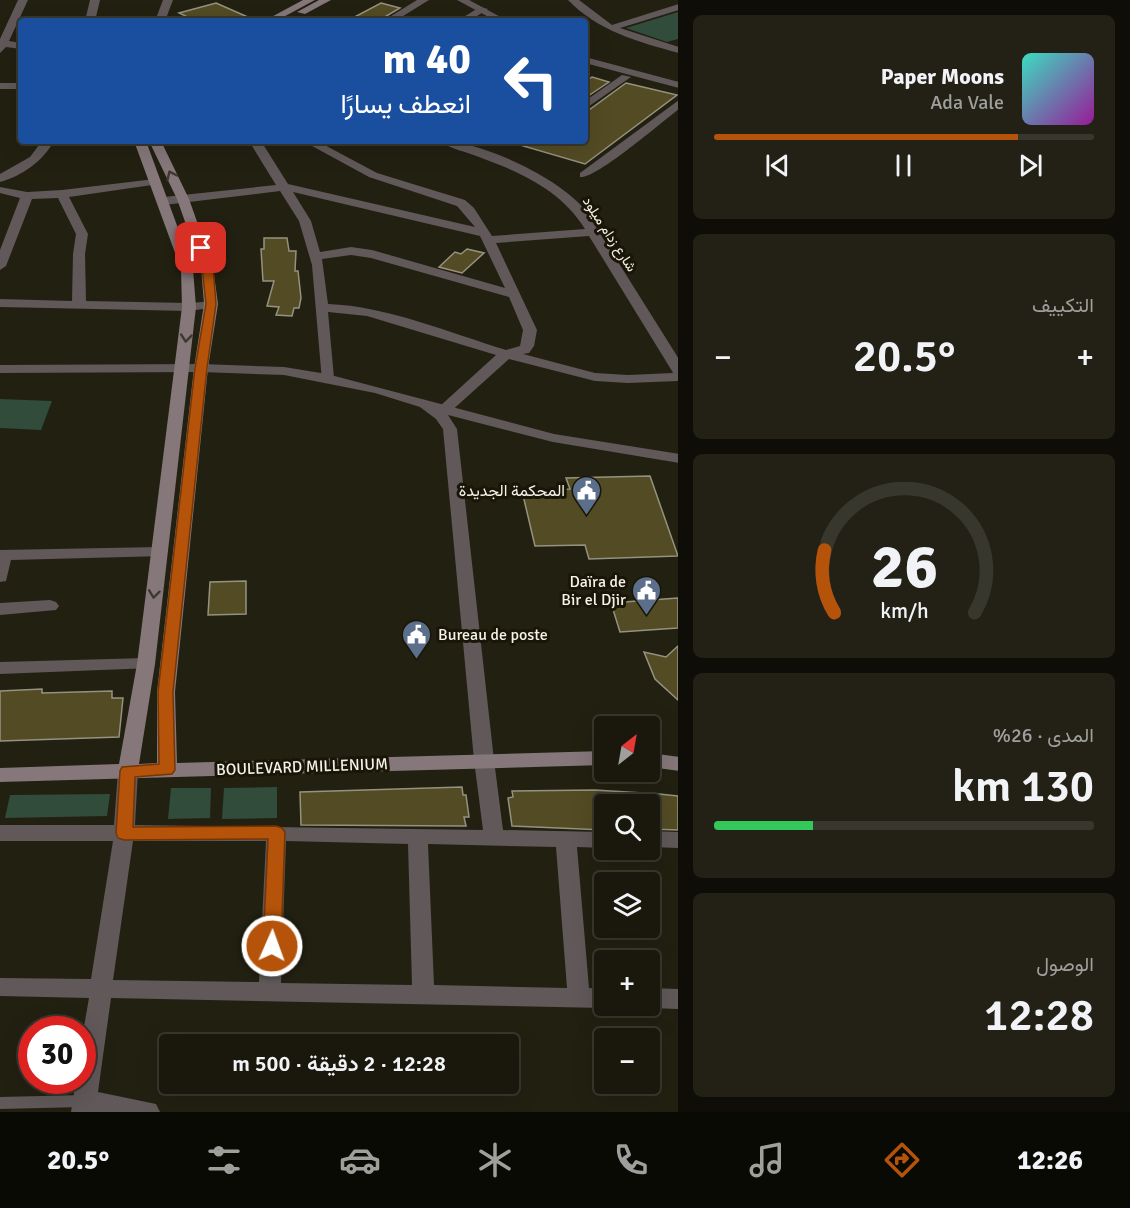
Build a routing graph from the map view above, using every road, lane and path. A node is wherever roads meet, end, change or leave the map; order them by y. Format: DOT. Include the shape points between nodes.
graph roads {
  1 [pos="23,0"];
  2 [pos="95,0"];
  3 [pos="168,0"];
  4 [pos="310,0"];
  5 [pos="326,0"];
  6 [pos="424,0"];
  7 [pos="462,0"];
  8 [pos="477,0"];
  9 [pos="573,0"];
  10 [pos="654,0"];
  11 [pos="483,9"];
  12 [pos="677,9"];
  13 [pos="91,18"];
  14 [pos="161,18"];
  15 [pos="275,18"];
  16 [pos="291,18"];
  17 [pos="393,18"];
  18 [pos="467,18"];
  19 [pos="498,18"];
  20 [pos="508,18"];
  21 [pos="608,25"];
  22 [pos="588,26"];
  23 [pos="1,45"];
  24 [pos="18,46"];
  25 [pos="677,49"];
  26 [pos="588,61"];
  27 [pos="588,66"];
  28 [pos="626,77"];
  29 [pos="678,85"];
  30 [pos="0,86"];
  31 [pos="18,86"];
  32 [pos="678,90"];
  33 [pos="590,98"];
  34 [pos="678,103"];
  35 [pos="47,144"];
  36 [pos="141,144"];
  37 [pos="156,144"];
  38 [pos="257,144"];
  39 [pos="315,144"];
  40 [pos="454,144"];
  41 [pos="584,175"];
  42 [pos="0,179"];
  43 [pos="155,182"];
  44 [pos="285,187"];
  45 [pos="0,190"];
  46 [pos="62,194"];
  47 [pos="27,196"];
  48 [pos="183,199"];
  49 [pos="164,201"];
  50 [pos="592,232"];
  51 [pos="486,237"];
  52 [pos="315,256"];
  53 [pos="0,266"];
  54 [pos="512,294"];
  55 [pos="0,303"];
  56 [pos="79,303"];
  57 [pos="211,304"];
  58 [pos="189,307"];
  59 [pos="321,308"];
  60 [pos="506,354"];
  61 [pos="201,368"];
  62 [pos="0,369"];
  63 [pos="182,369"];
  64 [pos="678,371"];
  65 [pos="678,377"];
  66 [pos="327,378"];
  67 [pos="425,404"];
  68 [pos="444,410"];
  69 [pos="678,459"];
  70 [pos="159,552"];
  71 [pos="2,555"];
  72 [pos="0,577"];
  73 [pos="50,606"];
  74 [pos="0,609"];
  75 [pos="146,664"];
  76 [pos="0,668"];
  77 [pos="594,758"];
  78 [pos="484,760"];
  79 [pos="660,761"];
  80 [pos="678,764"];
  81 [pos="167,770"];
  82 [pos="128,771"];
  83 [pos="0,775"];
  84 [pos="276,832"];
  85 [pos="0,833"];
  86 [pos="124,833"];
  87 [pos="418,836"];
  88 [pos="494,838"];
  89 [pos="660,839"];
  90 [pos="594,840"];
  91 [pos="678,840"];
  92 [pos="566,841"];
  93 [pos="0,987"];
  94 [pos="101,987"];
  95 [pos="270,991"];
  96 [pos="423,994"];
  97 [pos="579,997"];
  98 [pos="594,998"];
  99 [pos="660,998"];
  100 [pos="678,999"];
  101 [pos="0,1102"];
  102 [pos="84,1107"];
  103 [pos="148,1112"];
  1 -- 23 [label="street"];
  2 -- 13 [label="street"];
  3 -- 14 [label="street"];
  4 -- 15 [label="main road"];
  5 -- 16 [label="main road"];
  6 -- 17 [label="street"];
  7 -- 11 [label="street"];
  8 -- 20 [label="street"];
  9 -- 21 [label="street"];
  10 -- 12 [label="street"];
  11 -- 18 [label="street"];
  11 -- 19 [label="street"];
  12 -- 21 [label="street"];
  21 -- 22 [label="street"];
  21 -- 25 [label="street" via="635,38"];
  23 -- 24 [label="street"];
  26 -- 29 [label="street"];
  27 -- 28 [label="street"];
  28 -- 32 [label="street"];
  28 -- 33 [label="street"];
  30 -- 31 [label="street"];
  34 -- 41 [label="street"];
  35 -- 42 [label="street" via="35,159"];
  36 -- 43 [label="main road"];
  48 -- 37 [label="main road, one-way"];
  38 -- 44 [label="street"];
  39 -- 51 [label="street" via="373,174 467,206"];
  40 -- 50 [label="street, شارع زدام ميلود" via="518,167 541,180 569,199"];
  43 -- 46 [label="street"];
  43 -- 49 [label="main road"];
  44 -- 48 [label="street"];
  44 -- 51 [label="street"];
  44 -- 52 [label="street" via="305,221"];
  45 -- 47 [label="street"];
  46 -- 47 [label="street"];
  46 -- 56 [label="street" via="82,234"];
  47 -- 53 [label="street"];
  48 -- 49 [label="street"];
  48 -- 57 [label="main road" via="207,267"];
  49 -- 58 [label="main road" via="187,269"];
  50 -- 51 [label="street"];
  50 -- 64 [label="street, شارع زدام ميلود"];
  51 -- 54 [label="street"];
  52 -- 54 [label="street" via="351,251 372,254"];
  52 -- 59 [label="street"];
  54 -- 60 [label="street" via="531,334 524,350"];
  55 -- 56 [label="street"];
  56 -- 58 [label="street"];
  57 -- 58 [label="street"];
  57 -- 61 [label="main road"];
  58 -- 63 [label="main road, one-way"];
  59 -- 60 [label="street" via="370,313"];
  59 -- 66 [label="street"];
  60 -- 65 [label="street" via="595,377"];
  60 -- 68 [label="street"];
  61 -- 63 [label="street"];
  61 -- 66 [label="street" via="284,371"];
  61 -- 81 [label="main road" via="166,692"];
  62 -- 63 [label="street"];
  63 -- 70 [label="main road"];
  66 -- 67 [label="street"];
  67 -- 68 [label="street"];
  67 -- 78 [label="street" via="442,416 450,429"];
  68 -- 69 [label="street" via="553,438"];
  70 -- 71 [label="street"];
  70 -- 75 [label="main road, one-way"];
  71 -- 72 [label="street"];
  73 -- 74 [label="street"];
  75 -- 76 [label="street"];
  75 -- 82 [label="main road"];
  77 -- 78 [label="main road, BOULEVARD MILLENIUM"];
  78 -- 81 [label="main road, BOULEVARD MILLENIUM"];
  78 -- 88 [label="street"];
  79 -- 80 [label="main road"];
  81 -- 82 [label="main road, BOULEVARD MILLENIUM"];
  82 -- 83 [label="main road, BOULEVARD MILLENIUM"];
  82 -- 86 [label="street"];
  84 -- 86 [label="street"];
  84 -- 87 [label="street"];
  84 -- 95 [label="street"];
  85 -- 86 [label="street"];
  86 -- 94 [label="street"];
  87 -- 88 [label="street"];
  87 -- 96 [label="street"];
  88 -- 92 [label="street"];
  89 -- 91 [label="street"];
  90 -- 92 [label="street"];
  92 -- 97 [label="street"];
  93 -- 94 [label="street"];
  94 -- 95 [label="street"];
  94 -- 102 [label="street"];
  95 -- 96 [label="street"];
  96 -- 97 [label="street"];
  97 -- 98 [label="street"];
  99 -- 100 [label="street"];
  101 -- 102 [label="lane"];
  102 -- 103 [label="street"];
}
